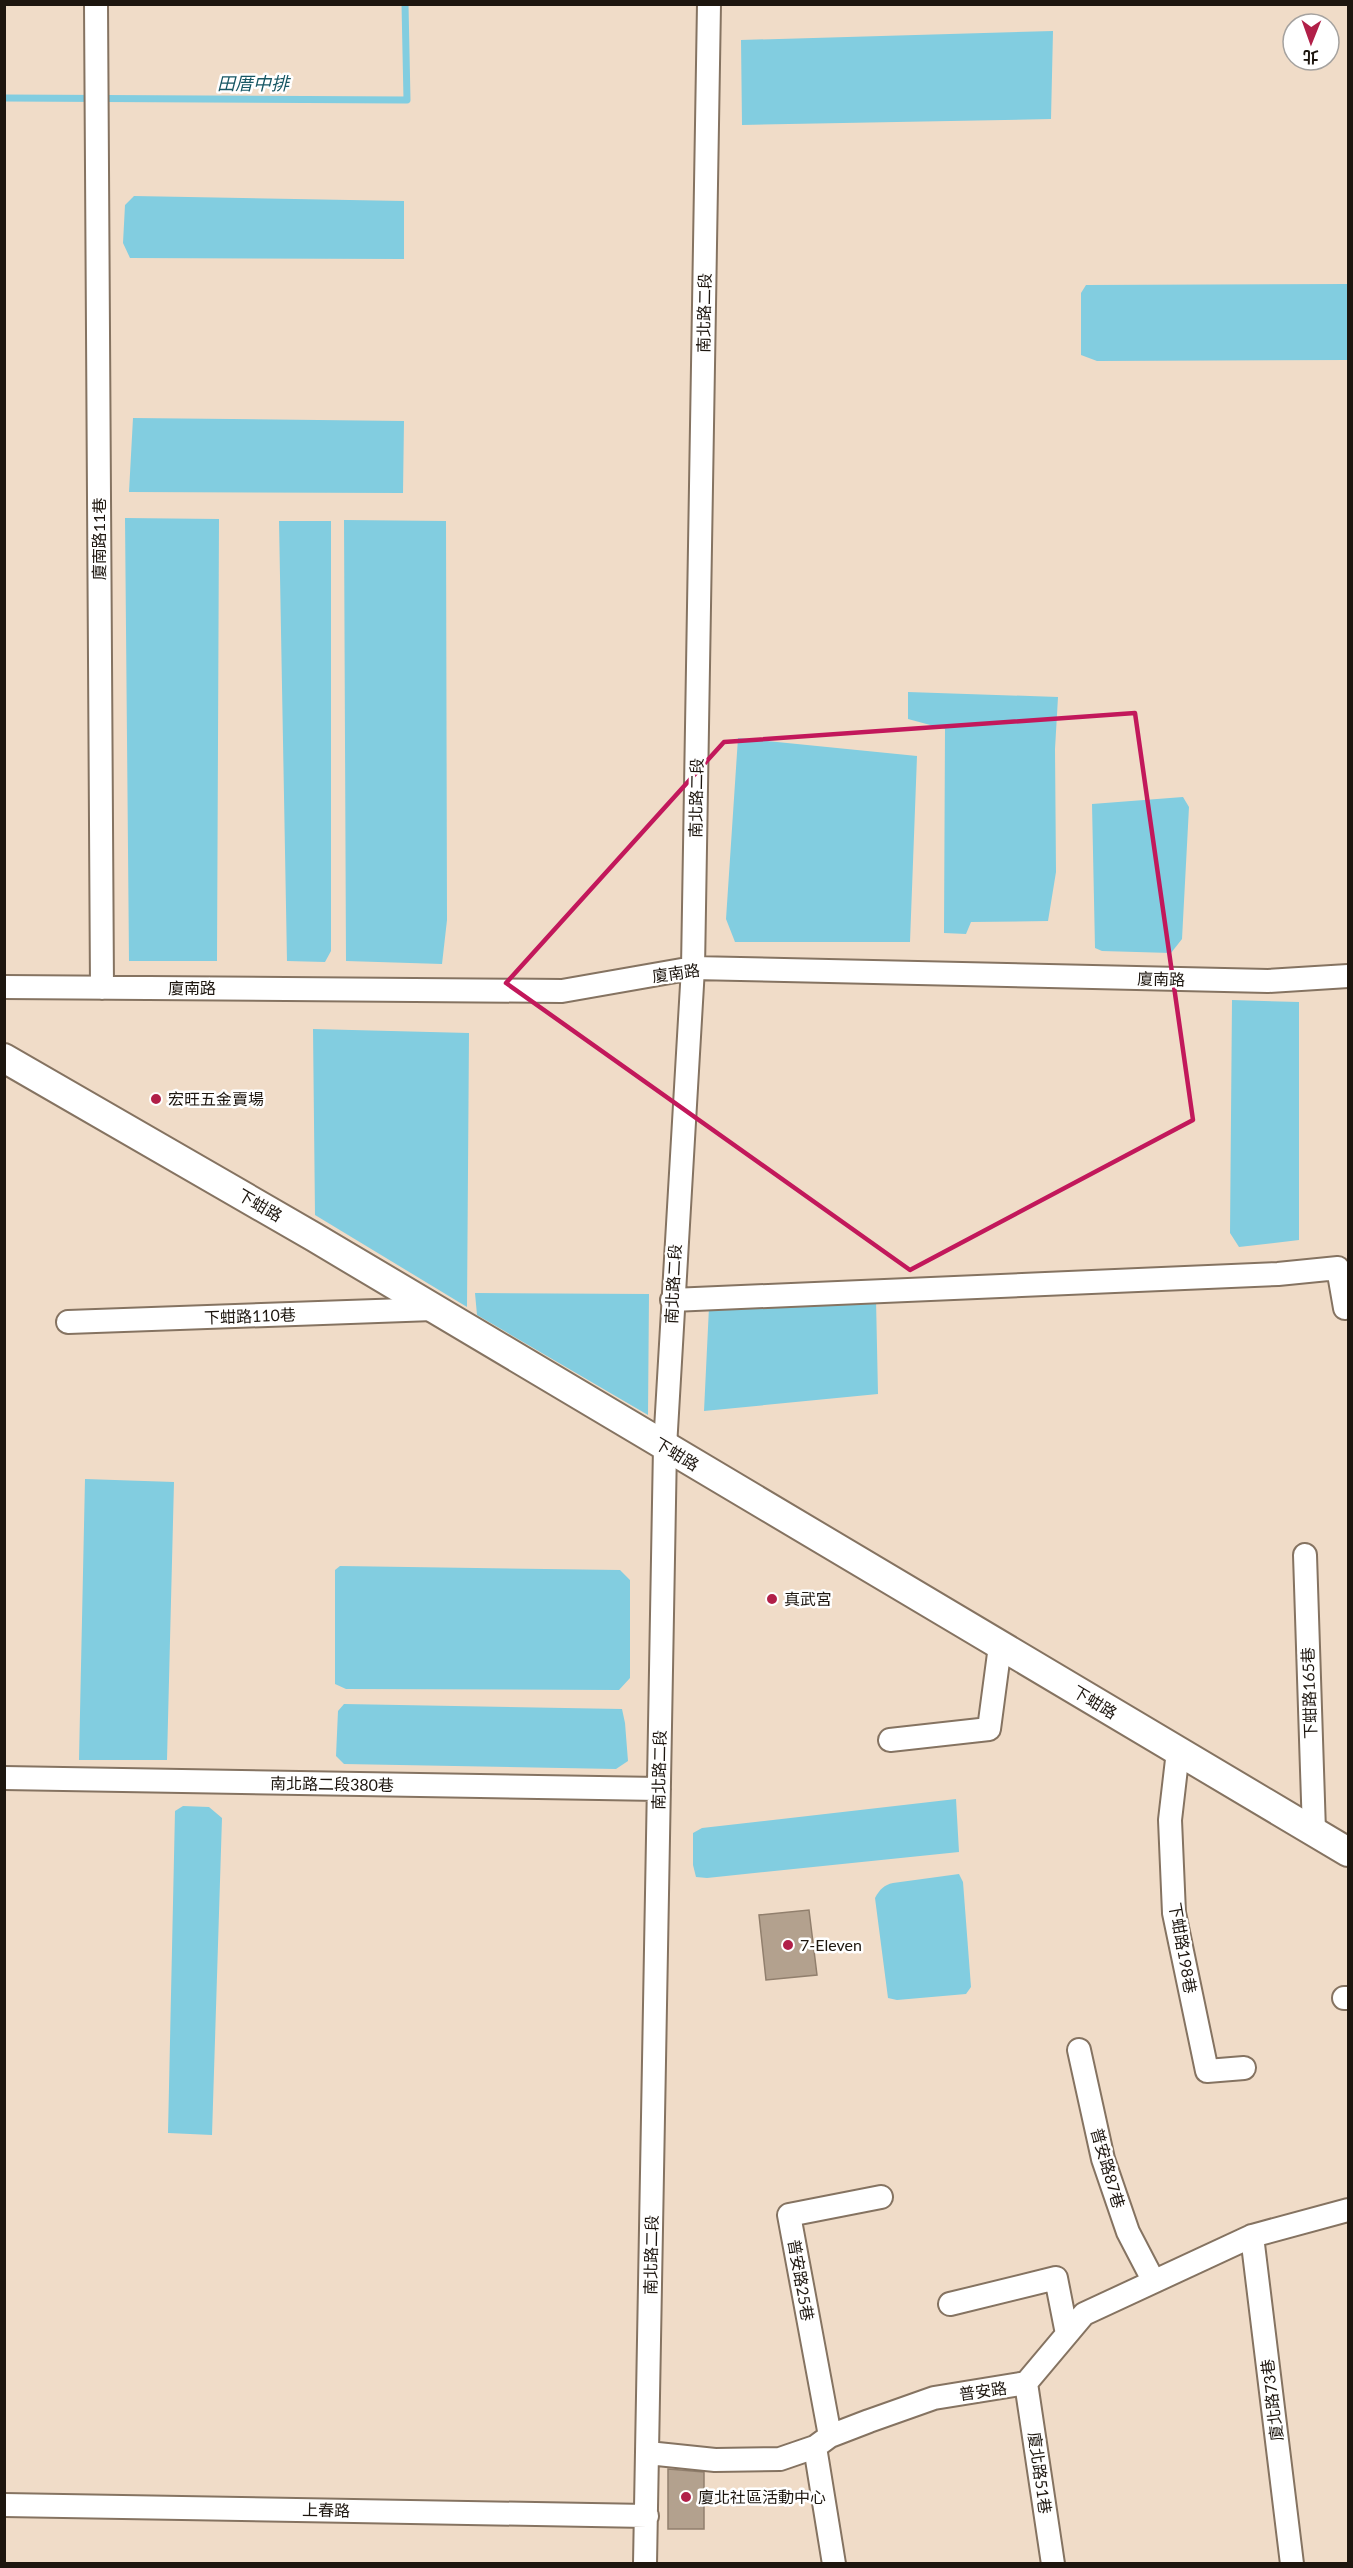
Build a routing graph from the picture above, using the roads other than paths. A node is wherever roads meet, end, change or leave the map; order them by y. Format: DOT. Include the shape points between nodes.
graph roads {
  1 [pos="96,4"];
  2 [pos="709,4"];
  3 [pos="693,968"];
  4 [pos="1348,976"];
  5 [pos="4,987"];
  6 [pos="102,988"];
  7 [pos="4,1058"];
  8 [pos="672,1300"];
  9 [pos="1345,1308"];
  10 [pos="432,1309"];
  11 [pos="68,1322"];
  12 [pos="665,1447"];
  13 [pos="1305,1555"];
  14 [pos="1000,1646"];
  15 [pos="890,1740"];
  16 [pos="1178,1750"];
  17 [pos="4,1778"];
  18 [pos="659,1789"];
  19 [pos="1314,1831"];
  20 [pos="1348,1852"];
  21 [pos="1079,2050"];
  22 [pos="1244,2068"];
  23 [pos="881,2197"];
  24 [pos="1348,2210"];
  25 [pos="1252,2236"];
  26 [pos="1153,2280"];
  27 [pos="950,2304"];
  28 [pos="1067,2334"];
  29 [pos="1026,2383"];
  30 [pos="822,2442"];
  31 [pos="648,2453"];
  32 [pos="4,2505"];
  33 [pos="647,2516"];
  34 [pos="645,2564"];
  35 [pos="834,2564"];
  36 [pos="1053,2564"];
  37 [pos="1292,2564"];
  1 -- 6 [label="street, 廈南路11巷"];
  2 -- 3 [label="street, 南北路二段"];
  3 -- 4 [label="street, 廈南路" via="1268,981"];
  3 -- 6 [label="street, 廈南路" via="562,991"];
  3 -- 8 [label="street, 南北路二段"];
  5 -- 6 [label="street, 廈南路"];
  7 -- 10 [label="main road, 下蚶路"];
  8 -- 9 [label="street" via="1278,1274 1338,1268"];
  8 -- 12 [label="street, 南北路二段"];
  10 -- 11 [label="street, 下蚶路110巷"];
  10 -- 12 [label="main road, 下蚶路"];
  12 -- 14 [label="main road, 下蚶路"];
  12 -- 18 [label="street, 南北路二段"];
  13 -- 19 [label="street, 下蚶路165巷"];
  14 -- 15 [label="street" via="989,1728"];
  14 -- 16 [label="main road, 下蚶路"];
  16 -- 19 [label="main road, 下蚶路"];
  16 -- 22 [label="street, 下蚶路198巷" via="1170,1820 1174,1913 1192,2003 1207,2071"];
  17 -- 18 [label="street, 南北路二段380巷"];
  18 -- 31 [label="street, 南北路二段"];
  19 -- 20 [label="main road, 下蚶路"];
  21 -- 26 [label="street, 普安路87巷" via="1103,2159 1128,2232"];
  23 -- 30 [label="street, 普安路25巷" via="789,2216"];
  24 -- 25 [label="street, 普安路"];
  25 -- 26 [label="street, 普安路"];
  25 -- 37 [label="street, 廈北路73巷"];
  26 -- 28 [label="street, 普安路" via="1084,2314"];
  27 -- 28 [label="street" via="1056,2278"];
  28 -- 29 [label="street, 普安路"];
  29 -- 30 [label="street, 普安路" via="934,2398"];
  29 -- 36 [label="street, 廈北路51巷"];
  30 -- 31 [label="street, 普安路" via="780,2459 715,2460"];
  30 -- 35 [label="street"];
  31 -- 33 [label="street, 南北路二段"];
  32 -- 33 [label="street, 上春路"];
  33 -- 34 [label="street, 南北路二段"];
}
